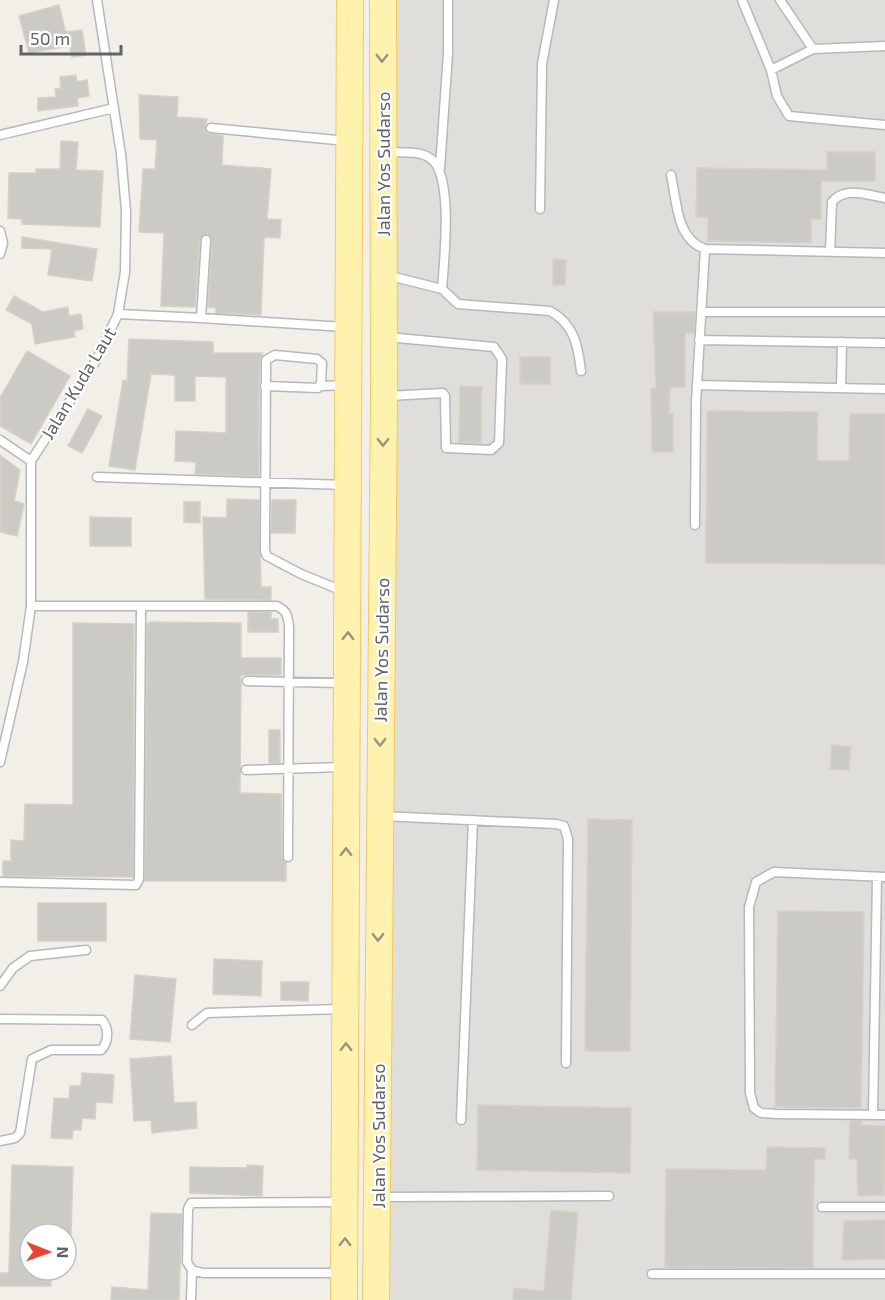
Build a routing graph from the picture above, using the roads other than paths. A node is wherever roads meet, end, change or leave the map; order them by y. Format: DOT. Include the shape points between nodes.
graph roads {
  1 [pos="97,0"];
  2 [pos="350,0"];
  3 [pos="383,0"];
  4 [pos="448,0"];
  5 [pos="554,0"];
  6 [pos="742,0"];
  7 [pos="780,0"];
  8 [pos="885,46"];
  9 [pos="813,50"];
  10 [pos="771,70"];
  11 [pos="114,108"];
  12 [pos="885,125"];
  13 [pos="211,128"];
  14 [pos="0,135"];
  15 [pos="350,142"];
  16 [pos="382,152"];
  17 [pos="440,168"];
  18 [pos="671,175"];
  19 [pos="885,198"];
  20 [pos="540,209"];
  21 [pos="0,231"];
  22 [pos="206,240"];
  23 [pos="705,249"];
  24 [pos="830,252"];
  25 [pos="885,253"];
  26 [pos="0,254"];
  27 [pos="383,274"];
  28 [pos="442,288"];
  29 [pos="701,312"];
  30 [pos="885,312"];
  31 [pos="118,314"];
  32 [pos="201,318"];
  33 [pos="349,327"];
  34 [pos="383,336"];
  35 [pos="699,340"];
  36 [pos="842,342"];
  37 [pos="885,343"];
  38 [pos="581,371"];
  39 [pos="347,385"];
  40 [pos="697,385"];
  41 [pos="320,386"];
  42 [pos="265,387"];
  43 [pos="841,388"];
  44 [pos="885,389"];
  45 [pos="384,396"];
  46 [pos="0,440"];
  47 [pos="31,461"];
  48 [pos="97,477"];
  49 [pos="267,483"];
  50 [pos="348,485"];
  51 [pos="695,525"];
  52 [pos="349,593"];
  53 [pos="31,606"];
  54 [pos="141,606"];
  55 [pos="247,681"];
  56 [pos="288,682"];
  57 [pos="347,683"];
  58 [pos="0,762"];
  59 [pos="346,767"];
  60 [pos="287,769"];
  61 [pos="246,770"];
  62 [pos="379,816"];
  63 [pos="473,820"];
  64 [pos="288,857"];
  65 [pos="881,877"];
  66 [pos="0,882"];
  67 [pos="86,950"];
  68 [pos="0,986"];
  69 [pos="346,1010"];
  70 [pos="0,1019"];
  71 [pos="192,1025"];
  72 [pos="566,1063"];
  73 [pos="873,1114"];
  74 [pos="885,1115"];
  75 [pos="461,1120"];
  76 [pos="0,1141"];
  77 [pos="609,1196"];
  78 [pos="377,1197"];
  79 [pos="345,1202"];
  80 [pos="822,1207"];
  81 [pos="885,1207"];
  82 [pos="192,1270"];
  83 [pos="344,1273"];
  84 [pos="652,1274"];
  85 [pos="885,1274"];
  86 [pos="191,1300"];
  87 [pos="344,1300"];
  88 [pos="376,1300"];
  1 -- 11 [label="lane, Jalan Kuda Laut"];
  2 -- 15 [label="main road, Jalan Yos Sudarso"];
  3 -- 16 [label="main road, Jalan Yos Sudarso, one-way"];
  4 -- 17 [label="lane"];
  5 -- 20 [label="lane" via="542,64"];
  6 -- 10 [label="lane"];
  7 -- 9 [label="lane"];
  8 -- 9 [label="lane"];
  9 -- 10 [label="lane"];
  10 -- 12 [label="lane" via="777,96 789,116"];
  11 -- 14 [label="lane"];
  11 -- 31 [label="lane, Jalan Kuda Laut" via="126,212 125,272"];
  13 -- 15 [label="lane"];
  15 -- 33 [label="main road, Jalan Yos Sudarso"];
  16 -- 17 [label="lane" via="421,154"];
  16 -- 27 [label="main road, Jalan Yos Sudarso"];
  17 -- 28 [label="lane" via="446,228"];
  18 -- 23 [label="lane" via="684,234 693,245"];
  19 -- 24 [label="lane" via="848,192 837,196 832,202"];
  21 -- 26 [label="lane"];
  22 -- 32 [label="lane"];
  23 -- 24 [label="lane"];
  23 -- 29 [label="lane"];
  24 -- 25 [label="lane"];
  27 -- 28 [label="lane"];
  27 -- 34 [label="main road, Jalan Yos Sudarso"];
  28 -- 38 [label="lane" via="458,304 550,311 562,317 573,332"];
  29 -- 30 [label="lane"];
  29 -- 35 [label="lane"];
  31 -- 32 [label="lane"];
  31 -- 47 [label="lane, Jalan Kuda Laut" via="97,359"];
  32 -- 33 [label="lane"];
  33 -- 39 [label="main road, Jalan Yos Sudarso"];
  34 -- 45 [label="main road, Jalan Yos Sudarso"];
  34 -- 45 [label="lane" via="494,347 499,351 502,359 498,446 491,450 446,448 443,393"];
  35 -- 36 [label="lane"];
  35 -- 40 [label="lane"];
  36 -- 37 [label="lane"];
  36 -- 43 [label="lane"];
  39 -- 41 [label="lane"];
  39 -- 50 [label="main road, Jalan Yos Sudarso"];
  40 -- 43 [label="lane"];
  40 -- 51 [label="lane"];
  41 -- 42 [label="lane"];
  41 -- 42 [label="lane" via="320,361 275,355 266,360"];
  42 -- 49 [label="lane"];
  43 -- 44 [label="lane"];
  45 -- 62 [label="main road, Jalan Yos Sudarso, one-way"];
  46 -- 47 [label="lane"];
  47 -- 53 [label="lane"];
  48 -- 49 [label="lane"];
  49 -- 50 [label="lane"];
  49 -- 52 [label="lane" via="267,556"];
  50 -- 52 [label="main road, Jalan Yos Sudarso"];
  57 -- 52 [label="main road, Jalan Yos Sudarso, one-way"];
  53 -- 54 [label="lane"];
  53 -- 58 [label="lane" via="23,662"];
  54 -- 56 [label="lane" via="284,609 289,627"];
  54 -- 66 [label="lane" via="136,885"];
  55 -- 56 [label="lane"];
  56 -- 57 [label="lane"];
  56 -- 60 [label="lane"];
  57 -- 59 [label="main road, Jalan Yos Sudarso"];
  59 -- 60 [label="lane"];
  69 -- 59 [label="main road, Jalan Yos Sudarso, one-way"];
  60 -- 61 [label="lane"];
  60 -- 64 [label="lane"];
  62 -- 63 [label="lane"];
  62 -- 78 [label="main road, Jalan Yos Sudarso, one-way"];
  63 -- 72 [label="lane" via="556,824 564,826 567,832"];
  63 -- 75 [label="lane"];
  65 -- 73 [label="lane"];
  65 -- 73 [label="lane" via="774,872 756,882 749,907 750,1093 754,1108 761,1113 777,1114"];
  67 -- 68 [label="lane" via="30,956 13,968"];
  69 -- 71 [label="lane" via="207,1013"];
  79 -- 69 [label="main road, Jalan Yos Sudarso, one-way"];
  70 -- 76 [label="lane" via="102,1020 107,1037 101,1050 51,1050 32,1059 20,1133"];
  73 -- 74 [label="lane"];
  77 -- 78 [label="lane"];
  78 -- 88 [label="main road, Jalan Yos Sudarso"];
  79 -- 82 [label="lane" via="191,1203 187,1262"];
  83 -- 79 [label="main road, Jalan Yos Sudarso, one-way"];
  80 -- 81 [label="lane"];
  82 -- 83 [label="lane"];
  82 -- 86 [label="lane"];
  83 -- 87 [label="main road, Jalan Yos Sudarso"];
  84 -- 85 [label="lane"];
}
